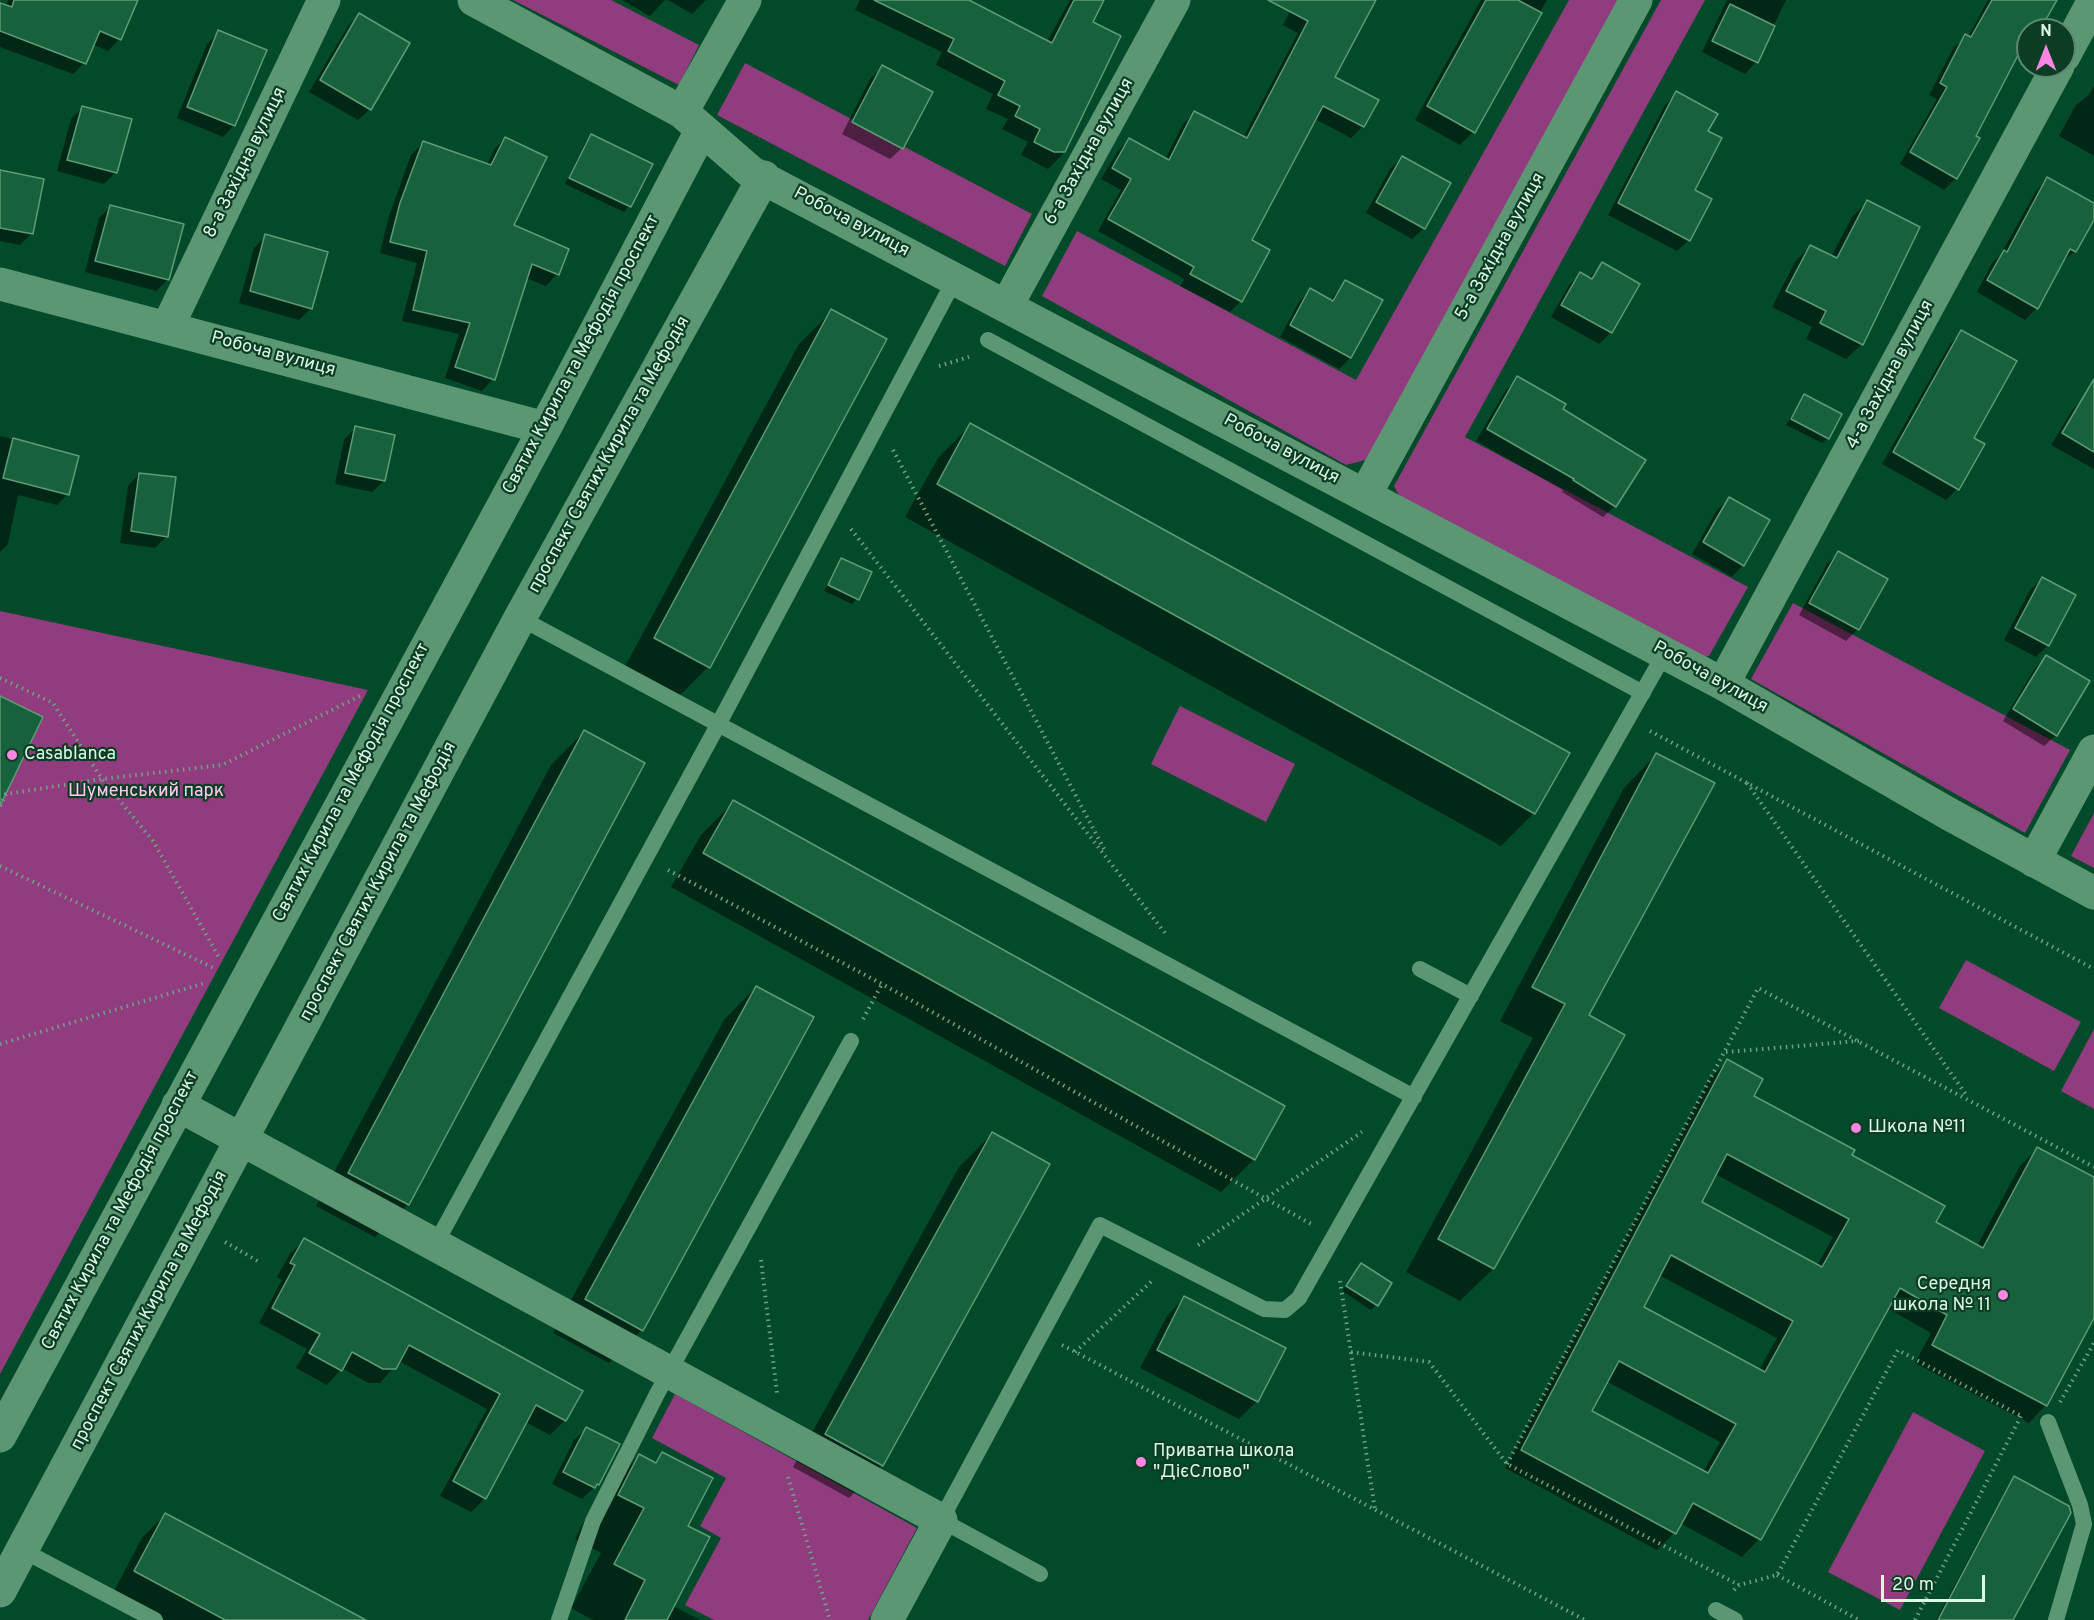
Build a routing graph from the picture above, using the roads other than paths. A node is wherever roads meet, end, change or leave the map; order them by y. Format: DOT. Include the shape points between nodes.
graph roads {
  1 [pos="324,0"];
  2 [pos="474,0"];
  3 [pos="745,0"];
  4 [pos="1174,0"];
  5 [pos="1636,0"];
  6 [pos="2094,0"];
  7 [pos="2076,34"];
  8 [pos="2051,78"];
  9 [pos="692,121"];
  10 [pos="764,177"];
  11 [pos="955,279"];
  12 [pos="0,284"];
  13 [pos="1007,305"];
  14 [pos="168,326"];
  15 [pos="995,344"];
  16 [pos="545,428"];
  17 [pos="1365,495"];
  18 [pos="520,618"];
  19 [pos="1665,653"];
  20 [pos="1723,684"];
  21 [pos="1643,693"];
  22 [pos="718,725"];
  23 [pos="2094,751"];
  24 [pos="2034,861"];
  25 [pos="2094,893"];
  26 [pos="1420,969"];
  27 [pos="1471,996"];
  28 [pos="851,1041"];
  29 [pos="1414,1097"];
  30 [pos="178,1104"];
  31 [pos="242,1138"];
  32 [pos="435,1245"];
  33 [pos="669,1371"];
  34 [pos="2048,1422"];
  35 [pos="0,1436"];
  36 [pos="941,1520"];
  37 [pos="22,1550"];
  38 [pos="1040,1574"];
  39 [pos="0,1591"];
  40 [pos="1716,1610"];
  41 [pos="155,1620"];
  42 [pos="559,1620"];
  43 [pos="887,1620"];
  44 [pos="1735,1620"];
  45 [pos="2056,1620"];
  1 -- 14 [label="street, 8-а Західна вулиця"];
  2 -- 9 [label="street, Робоча вулиця"];
  3 -- 9 [label="street, Святих Кирила та Мефодія проспект"];
  4 -- 13 [label="street, 6-а Західна вулиця"];
  5 -- 17 [label="street, 5-а Західна вулиця"];
  6 -- 7 [label="street"];
  8 -- 20 [label="street, 4-а Західна вулиця"];
  9 -- 10 [label="street, Робоча вулиця" via="735,160"];
  9 -- 16 [label="street, Святих Кирила та Мефодія проспект"];
  10 -- 11 [label="street, Робоча вулиця"];
  10 -- 18 [label="street, проспект Святих Кирила та Мефодія"];
  11 -- 13 [label="street, Робоча вулиця"];
  11 -- 22 [label="lane"];
  12 -- 14 [label="street, Робоча вулиця"];
  13 -- 17 [label="street, Робоча вулиця"];
  14 -- 16 [label="street, Робоча вулиця"];
  15 -- 21 [label="lane"];
  16 -- 30 [label="street, Святих Кирила та Мефодія проспект"];
  17 -- 19 [label="street, Робоча вулиця"];
  18 -- 22 [label="lane"];
  18 -- 31 [label="street, проспект Святих Кирила та Мефодія"];
  19 -- 20 [label="street, Робоча вулиця"];
  19 -- 21 [label="lane"];
  20 -- 24 [label="street, Робоча вулиця"];
  21 -- 27 [label="lane"];
  22 -- 29 [label="lane"];
  22 -- 32 [label="lane"];
  23 -- 24 [label="street"];
  24 -- 25 [label="street, Робоча вулиця"];
  26 -- 27 [label="lane"];
  27 -- 29 [label="lane"];
  28 -- 33 [label="lane"];
  29 -- 36 [label="lane" via="1299,1298 1285,1310 1264,1309 1100,1225"];
  30 -- 31 [label="street"];
  30 -- 35 [label="street, Святих Кирила та Мефодія проспект"];
  31 -- 32 [label="street"];
  31 -- 37 [label="street, проспект Святих Кирила та Мефодія"];
  32 -- 33 [label="street"];
  33 -- 36 [label="street"];
  33 -- 42 [label="lane" via="593,1521"];
  34 -- 45 [label="lane" via="2084,1524"];
  36 -- 38 [label="lane"];
  36 -- 43 [label="street"];
  37 -- 39 [label="street, проспект Святих Кирила та Мефодія"];
  37 -- 41 [label="lane"];
  40 -- 44 [label="lane"];
}
